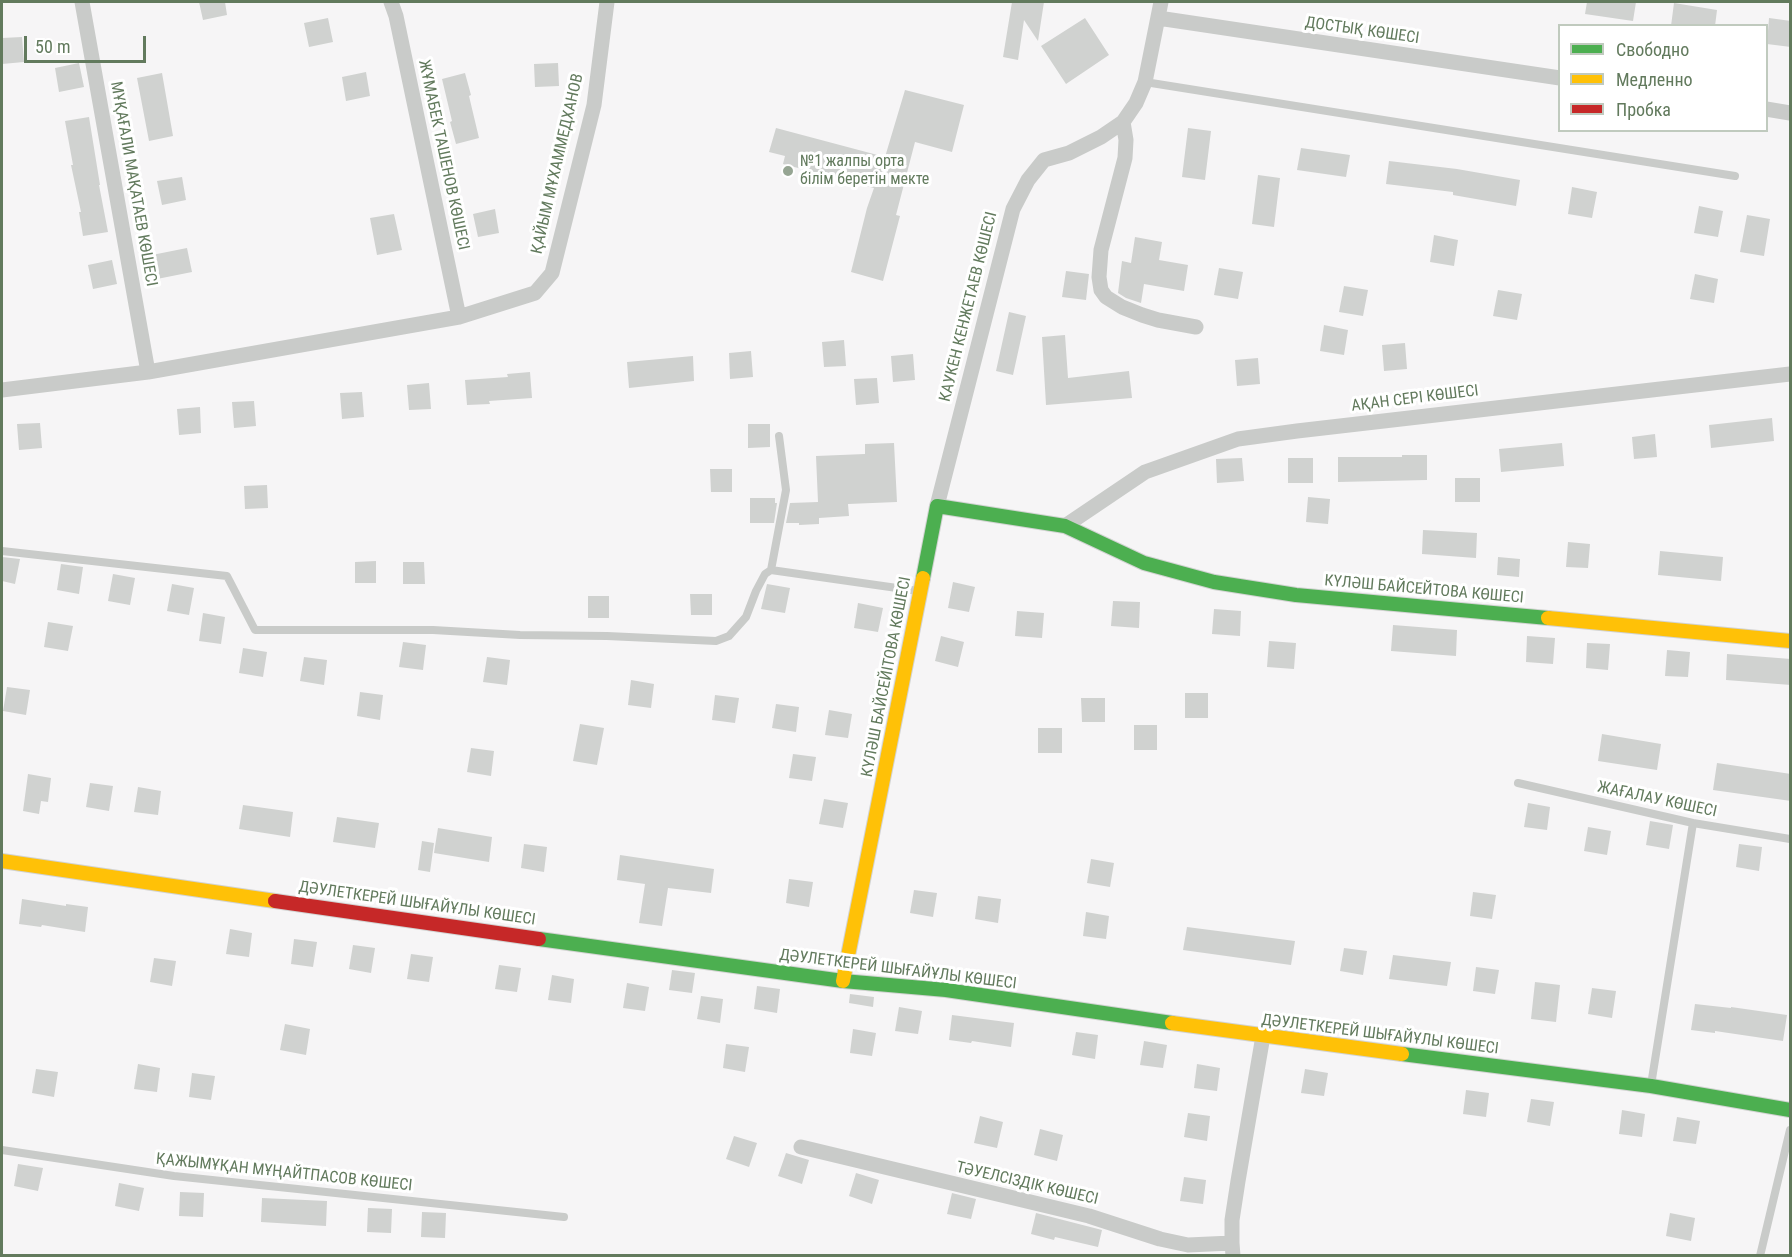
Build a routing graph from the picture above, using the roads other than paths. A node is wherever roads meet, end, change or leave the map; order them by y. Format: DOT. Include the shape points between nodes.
graph roads {
  1 [pos="82,2"];
  2 [pos="391,2"];
  3 [pos="607,2"];
  4 [pos="1161,2"];
  5 [pos="1158,18"];
  6 [pos="1558,78"];
  7 [pos="1145,82"];
  8 [pos="1768,109"];
  9 [pos="1791,113"];
  10 [pos="1123,122"];
  11 [pos="1736,176"];
  12 [pos="459,317"];
  13 [pos="1196,327"];
  14 [pos="148,372"];
  15 [pos="1791,374"];
  16 [pos="2,390"];
  17 [pos="779,436"];
  18 [pos="937,506"];
  19 [pos="1065,526"];
  20 [pos="2,551"];
  21 [pos="771,570"];
  22 [pos="921,592"];
  23 [pos="1791,641"];
  24 [pos="1518,783"];
  25 [pos="1693,823"];
  26 [pos="1791,839"];
  27 [pos="2,861"];
  28 [pos="843,981"];
  29 [pos="1263,1036"];
  30 [pos="1651,1086"];
  31 [pos="1791,1110"];
  32 [pos="1791,1130"];
  33 [pos="801,1147"];
  34 [pos="2,1150"];
  35 [pos="564,1216"];
  36 [pos="1233,1249"];
  37 [pos="1760,1256"];
  1 -- 14 [label="street, МҰҚАҒАЛИ МАҚАТАЕВ КӨШЕСІ"];
  2 -- 12 [label="street, ЖҰМАБЕК ТАШЕНОВ КӨШЕСІ"];
  3 -- 12 [label="street, ҚАЙЫМ МҰХАММЕДХАНОВ" via="591,116 552,273 535,293"];
  4 -- 5 [label="street, КАУКЕН КЕНЖЕТАЕВ КӨШЕСІ"];
  5 -- 6 [label="street, ДОСТЫҚ КӨШЕСІ"];
  5 -- 7 [label="street, КАУКЕН КЕНЖЕТАЕВ КӨШЕСІ"];
  7 -- 10 [label="street, КАУКЕН КЕНЖЕТАЕВ КӨШЕСІ"];
  7 -- 11 [label="lane"];
  8 -- 9 [label="street"];
  10 -- 13 [label="street" via="1125,158 1101,250 1101,290 1122,307 1142,315"];
  10 -- 18 [label="street, КАУКЕН КЕНЖЕТАЕВ КӨШЕСІ" via="1069,153 1044,160 1013,209"];
  12 -- 14 [label="street"];
  14 -- 16 [label="street"];
  15 -- 19 [label="street, АҚАН СЕРІ КӨШЕСІ" via="1238,440 1144,472"];
  17 -- 21 [label="lane" via="786,490"];
  18 -- 19 [label="street"];
  18 -- 22 [label="street, КҮЛӘШ БАЙСЕЙІТОВА КӨШЕСІ"];
  19 -- 23 [label="street, КҮЛӘШ БАЙСЕЙТОВА КӨШЕСІ" via="1144,563 1214,582 1296,595"];
  20 -- 21 [label="lane" via="227,576 255,630 433,630 683,641 716,641 729,636 746,617 760,582"];
  21 -- 22 [label="lane"];
  22 -- 28 [label="street, КҮЛӘШ БАЙСЕЙІТОВА КӨШЕСІ"];
  24 -- 25 [label="lane, ЖАҒАЛАУ КӨШЕСІ"];
  25 -- 26 [label="lane, ЖАҒАЛАУ КӨШЕСІ"];
  25 -- 30 [label="lane"];
  27 -- 28 [label="street, ДӘУЛЕТКЕРЕЙ ШЫҒАЙҰЛЫ КӨШЕСІ"];
  28 -- 29 [label="street, ДӘУЛЕТКЕРЕЙ ШЫҒАЙҰЛЫ КӨШЕСІ" via="946,990"];
  29 -- 30 [label="street, ДӘУЛЕТКЕРЕЙ ШЫҒАЙҰЛЫ КӨШЕСІ"];
  29 -- 36 [label="street" via="1232,1220"];
  30 -- 31 [label="street, ДӘУЛЕТКЕРЕЙ ШЫҒАЙҰЛЫ КӨШЕСІ"];
  32 -- 37 [label="lane"];
  33 -- 36 [label="street, ТӘУЕЛСІЗДІК КӨШЕСІ" via="1089,1216 1160,1239"];
  34 -- 35 [label="lane, ҚАЖЫМҰҚАН МҰҢАЙТПАСОВ КӨШЕСІ" via="174,1176"];
}
